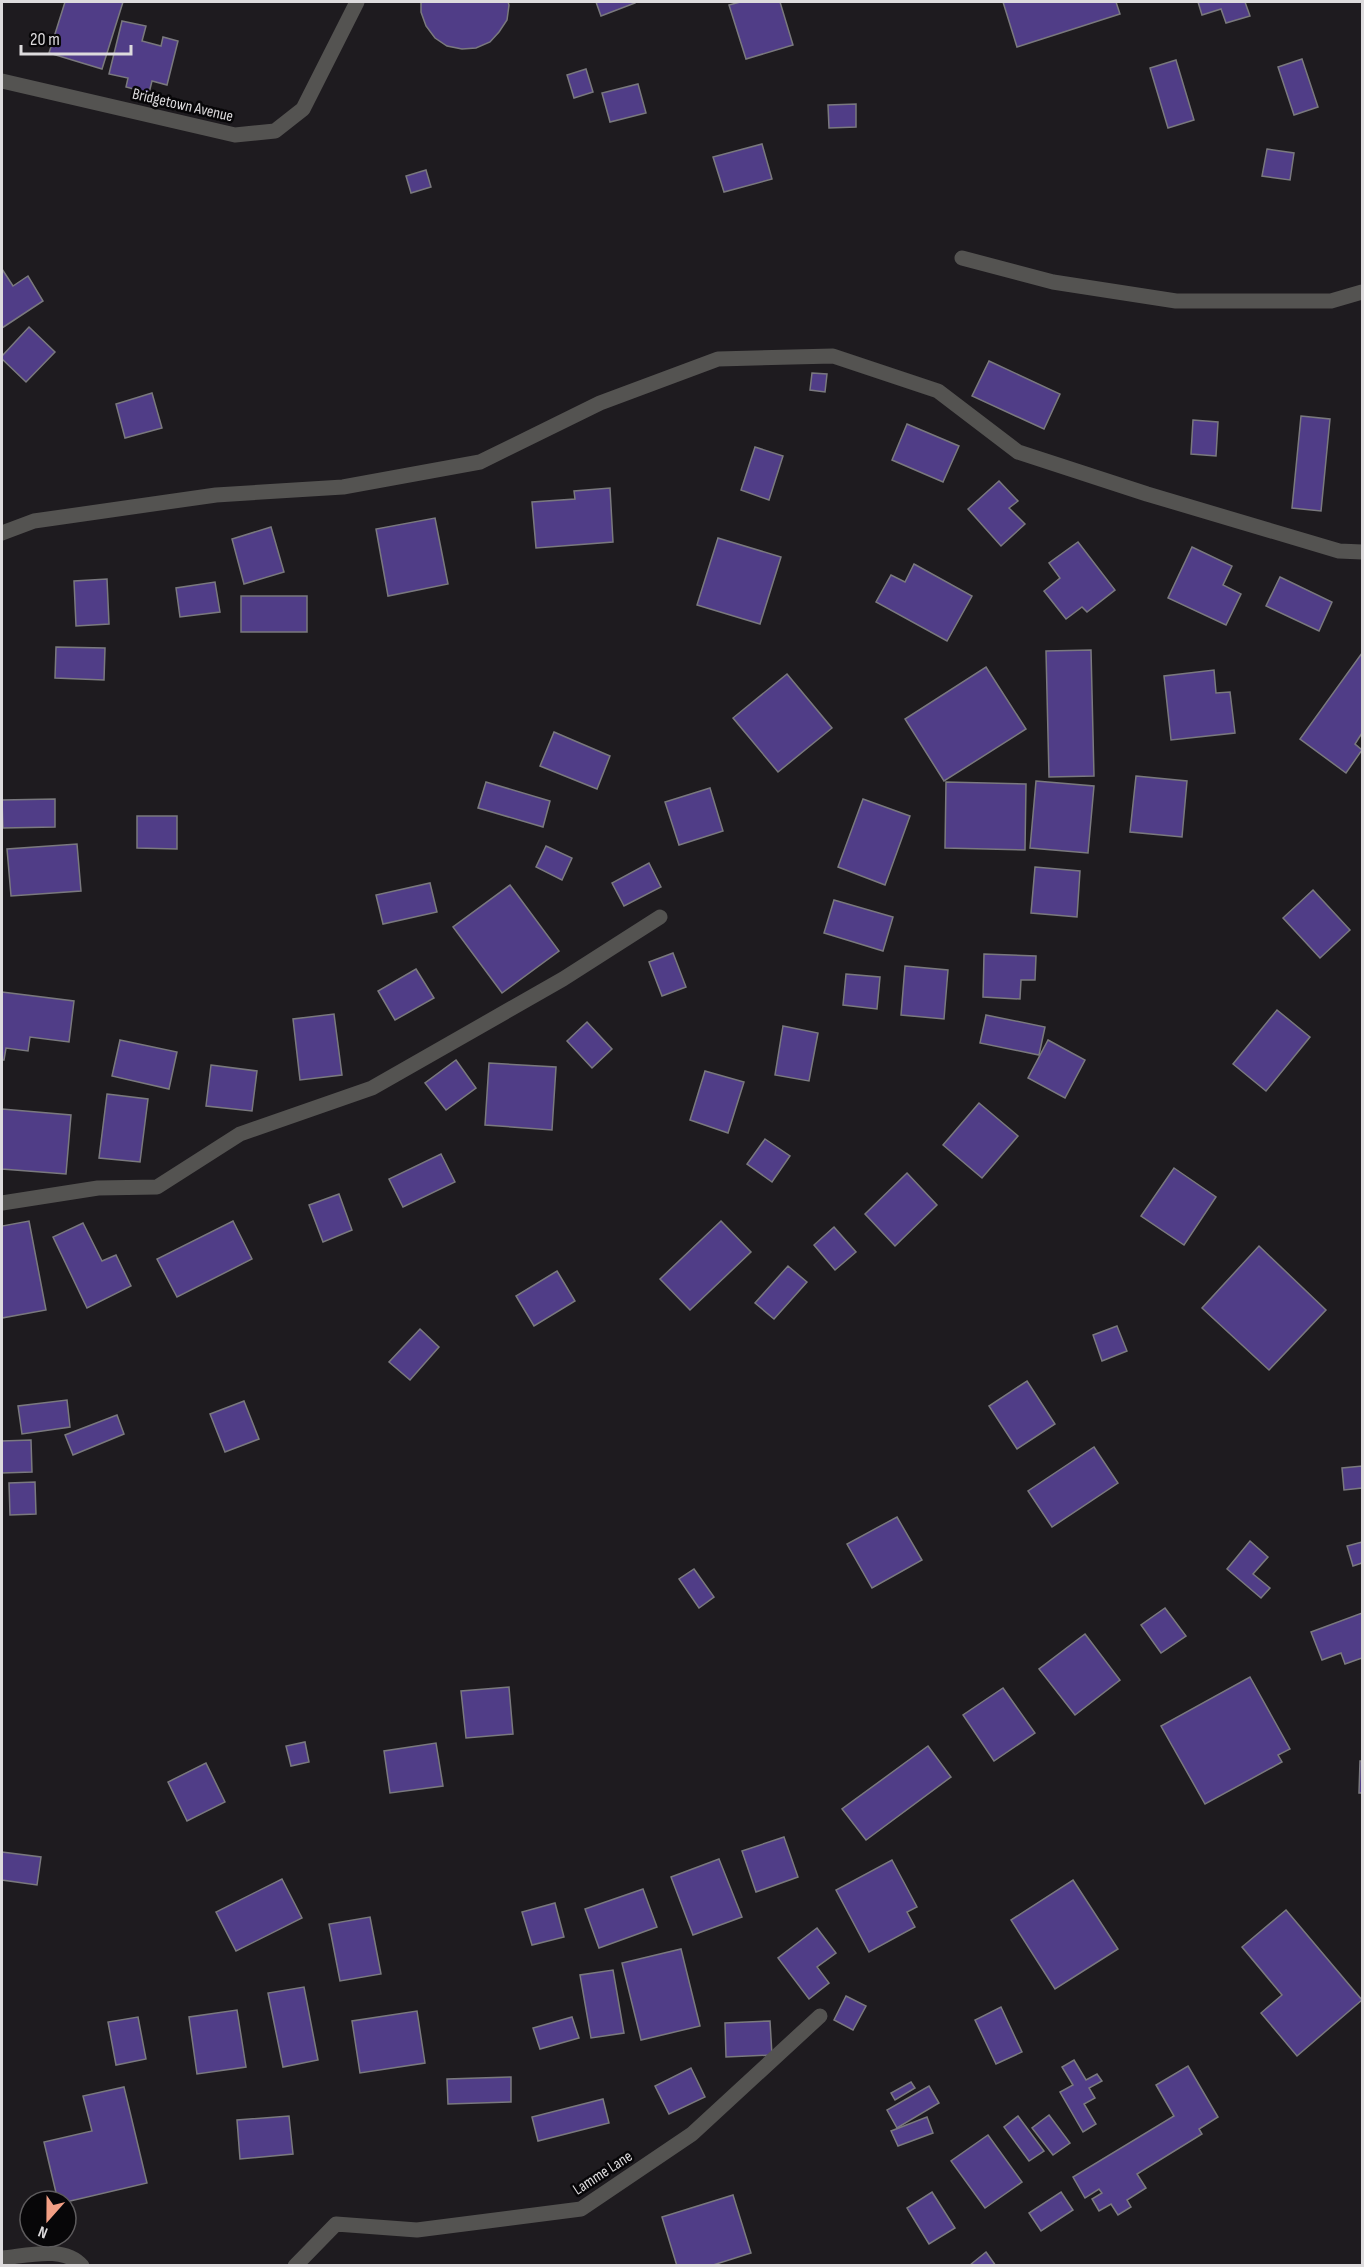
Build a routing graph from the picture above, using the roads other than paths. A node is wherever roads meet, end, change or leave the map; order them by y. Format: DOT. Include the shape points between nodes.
graph roads {
  1 [pos="357,2"];
  2 [pos="2,81"];
  3 [pos="962,258"];
  4 [pos="1362,292"];
  5 [pos="2,533"];
  6 [pos="1362,552"];
  7 [pos="660,917"];
  8 [pos="2,1203"];
  9 [pos="820,2016"];
  10 [pos="2,2258"];
  11 [pos="82,2265"];
  12 [pos="295,2265"];
  1 -- 2 [label="street, Bridgetown Avenue" via="303,109 275,131 235,135"];
  3 -- 4 [label="street" via="1053,282 1176,301 1331,301"];
  5 -- 6 [label="street" via="34,521 216,495 343,487 480,462 600,402 718,359 833,356 938,391 1018,452 1339,551"];
  7 -- 8 [label="street" via="563,979 372,1088 240,1134 157,1186 98,1188"];
  9 -- 12 [label="street, Lamme Lane" via="692,2134 581,2209 417,2230 336,2224"];
  10 -- 11 [label="street" via="57,2253 76,2258"];
}
